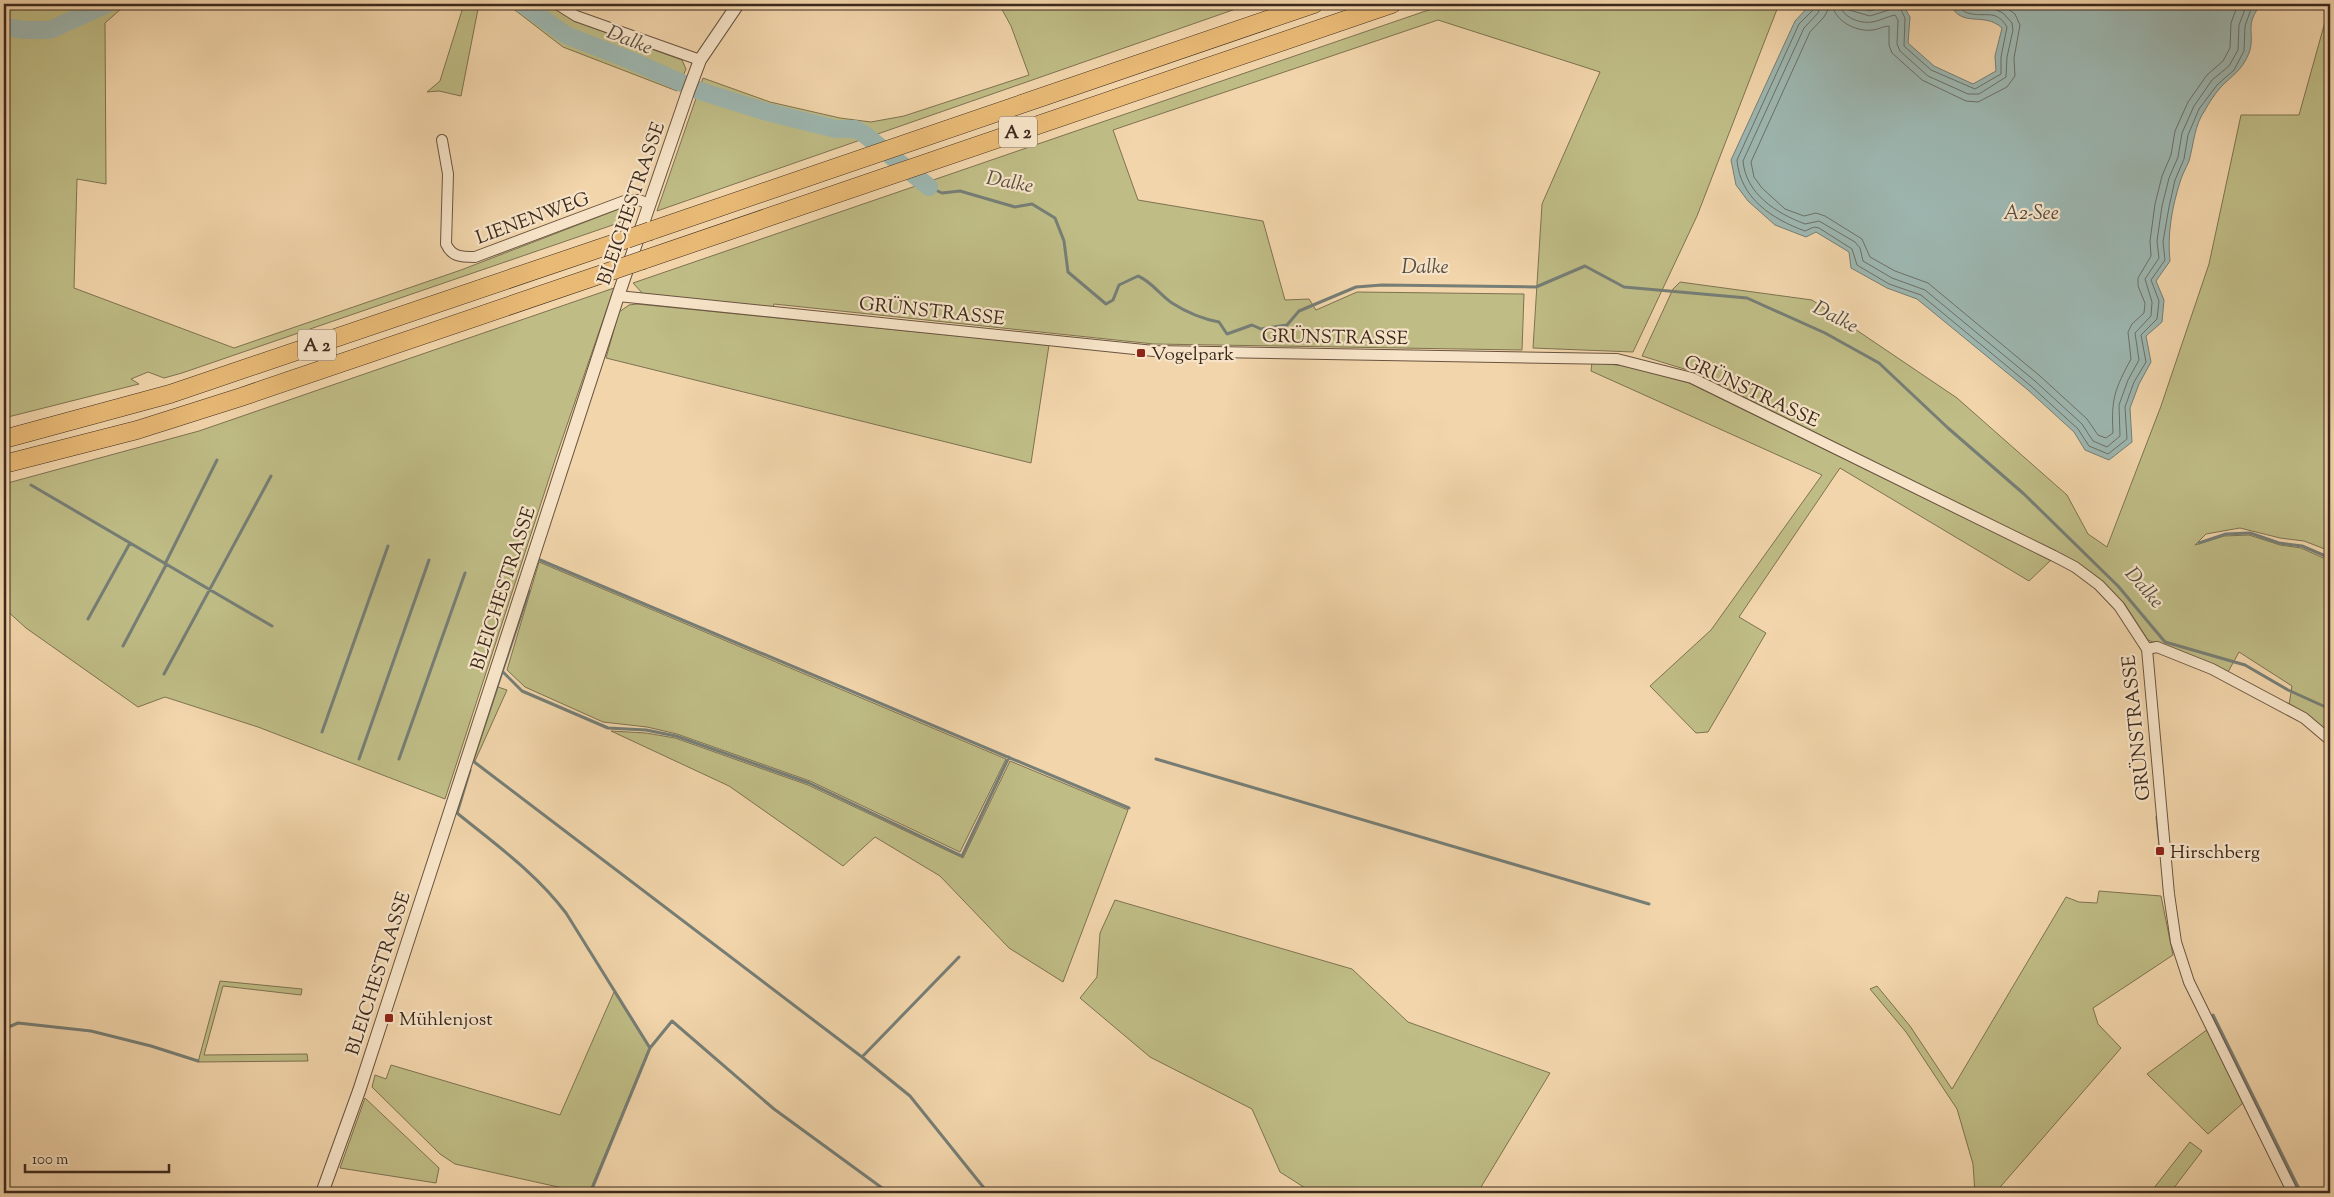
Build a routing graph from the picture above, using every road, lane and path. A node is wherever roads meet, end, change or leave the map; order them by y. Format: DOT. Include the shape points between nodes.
graph roads {
  1 [pos="558,4"];
  2 [pos="738,4"];
  3 [pos="1314,4"];
  4 [pos="1392,4"];
  5 [pos="698,63"];
  6 [pos="442,140"];
  7 [pos="649,204"];
  8 [pos="618,296"];
  9 [pos="4,439"];
  10 [pos="4,464"];
  11 [pos="2147,649"];
  12 [pos="2330,740"];
  13 [pos="322,1193"];
  14 [pos="2293,1193"];
  1 -- 5 [label="street" via="576,16"];
  2 -- 5 [label="street, BLEICHESTRASSE"];
  3 -- 9 [label="highway, A 2, bridge" via="170,394"];
  4 -- 10 [label="highway, A 2, bridge" via="432,334 137,430"];
  5 -- 7 [label="street, BLEICHESTRASSE"];
  6 -- 7 [label="street, LIENENWEG" via="448,174 446,244 449,252 458,257 475,257 627,200"];
  7 -- 8 [label="street, BLEICHESTRASSE"];
  8 -- 11 [label="street, GRÜNSTRASSE" via="1154,351 1617,358 1635,362 1692,378 2075,567 2119,606"];
  8 -- 13 [label="street, BLEICHESTRASSE" via="359,1091"];
  11 -- 12 [label="street" via="2157,647 2212,669 2304,718"];
  11 -- 14 [label="street, GRÜNSTRASSE" via="2176,942 2189,982"];
}
